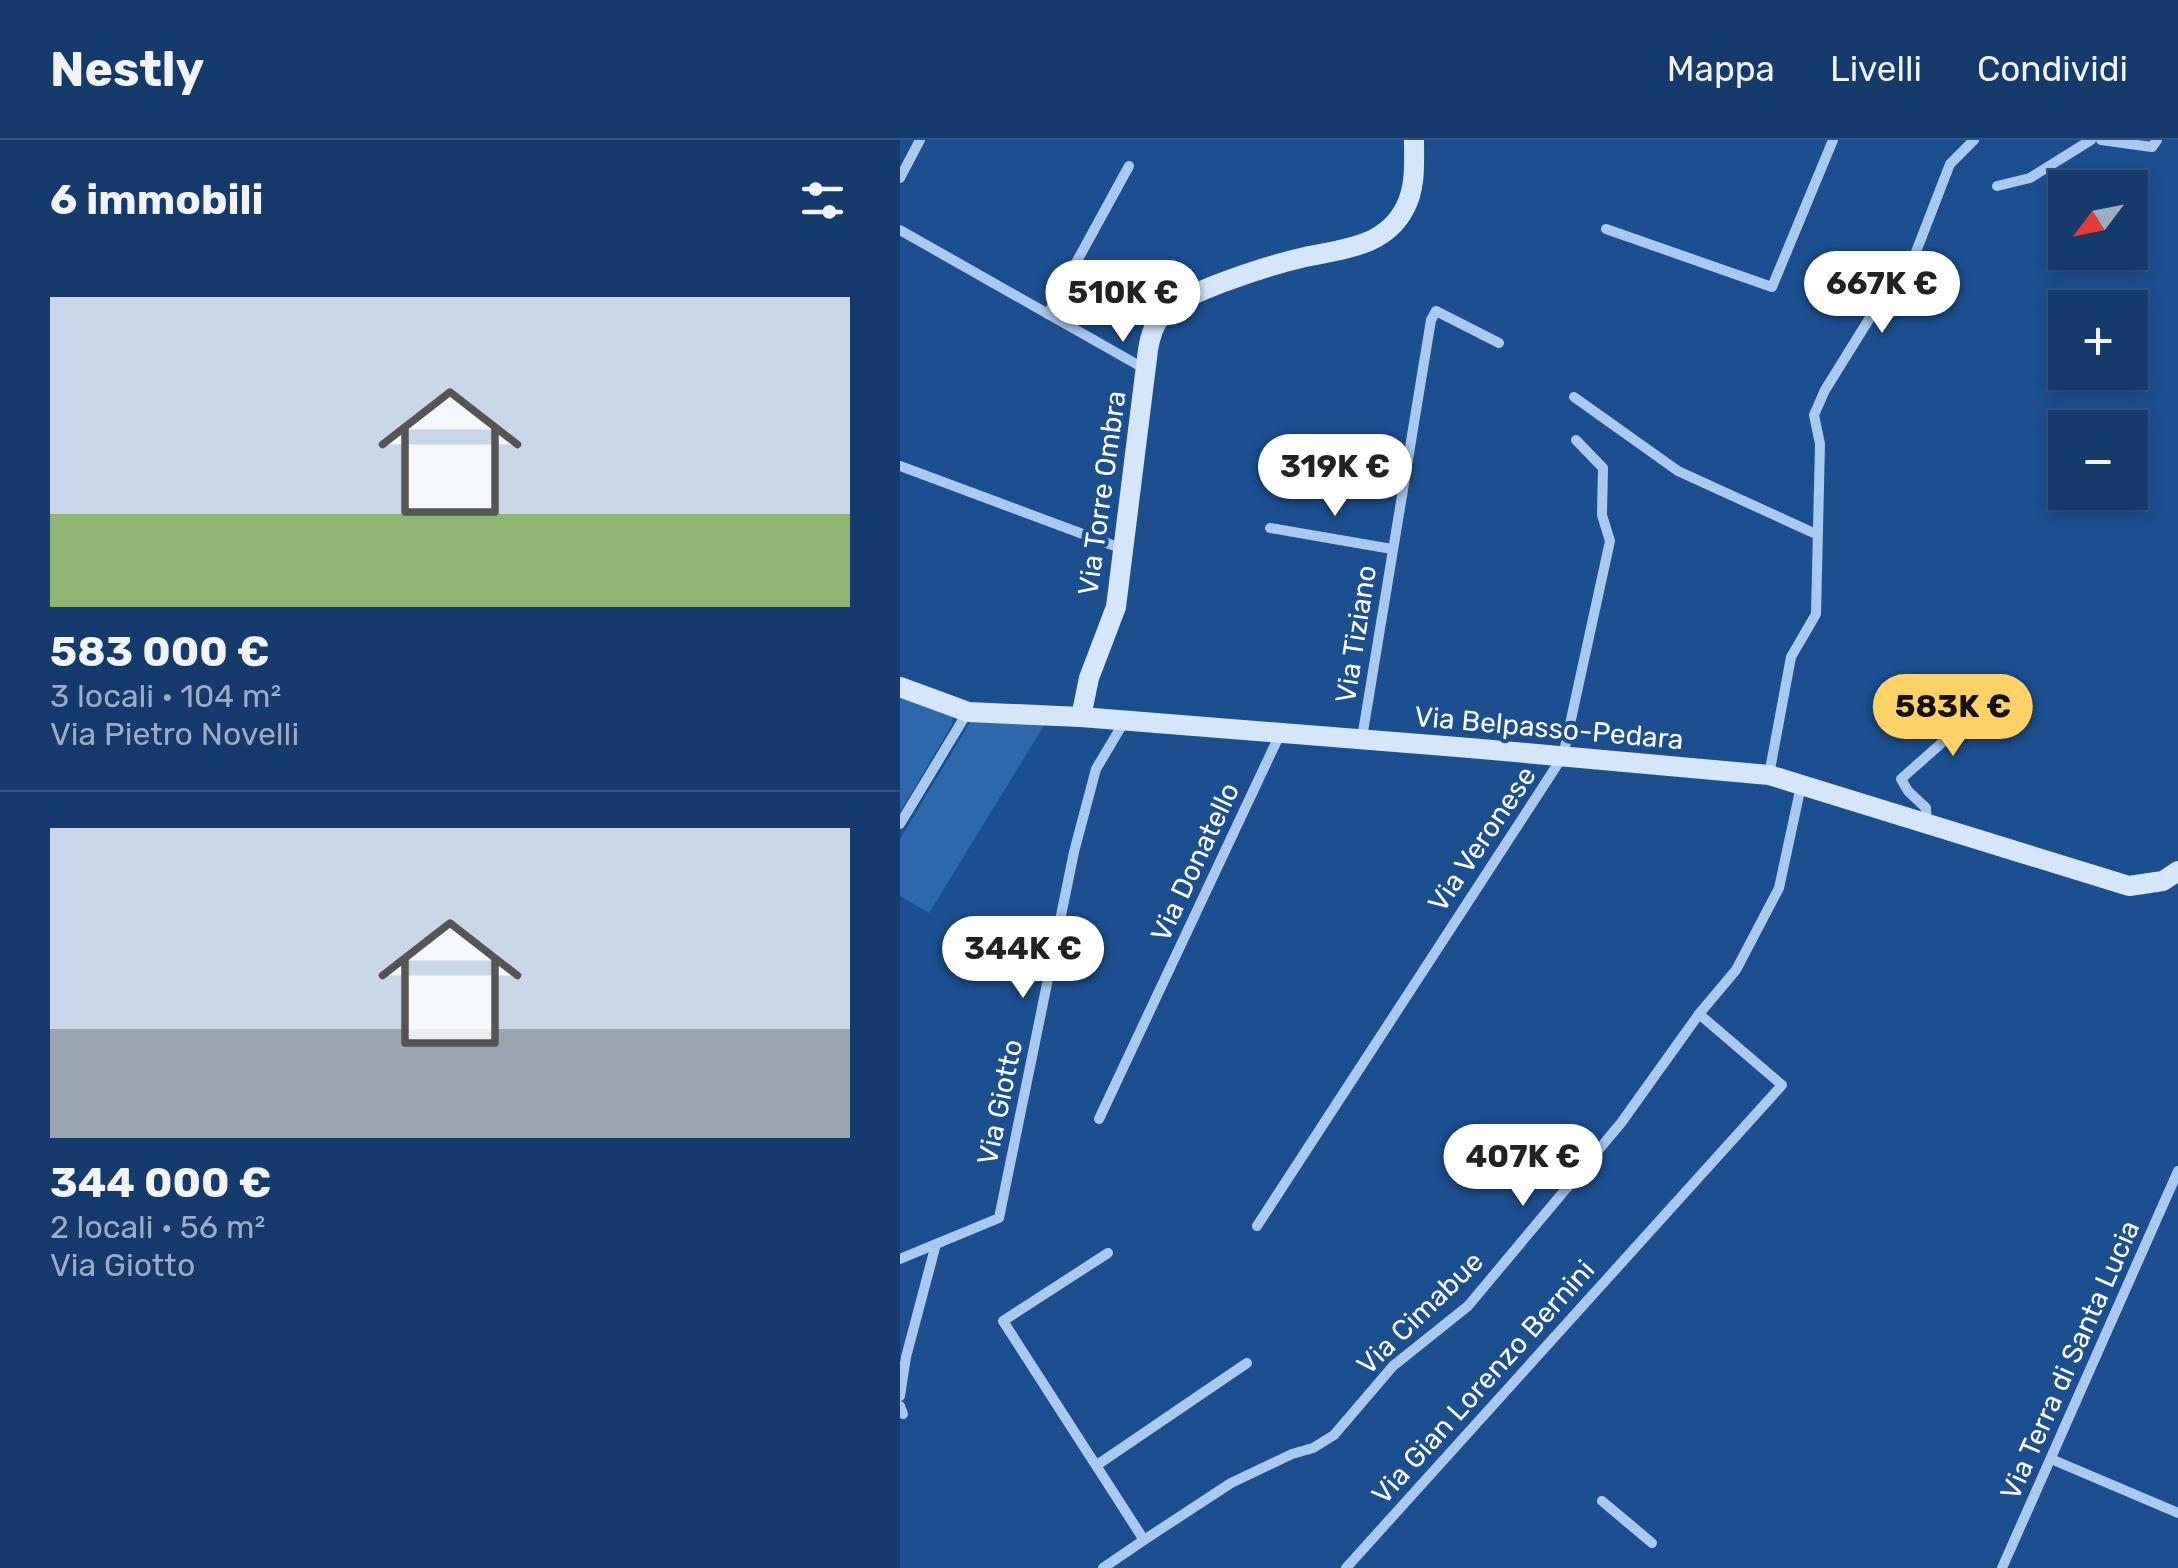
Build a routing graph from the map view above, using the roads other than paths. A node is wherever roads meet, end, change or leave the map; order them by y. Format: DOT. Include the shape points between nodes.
graph roads {
  1 [pos="920,140"];
  2 [pos="1414,140"];
  3 [pos="1833,140"];
  4 [pos="1974,140"];
  5 [pos="2091,140"];
  6 [pos="2101,140"];
  7 [pos="2157,140"];
  8 [pos="1129,166"];
  9 [pos="900,178"];
  10 [pos="1997,186"];
  11 [pos="1606,229"];
  12 [pos="900,230"];
  13 [pos="1048,314"];
  14 [pos="1499,342"];
  15 [pos="1146,370"];
  16 [pos="1574,398"];
  17 [pos="1576,440"];
  18 [pos="900,466"];
  19 [pos="1270,528"];
  20 [pos="1816,534"];
  21 [pos="1392,549"];
  22 [pos="1124,550"];
  23 [pos="2006,686"];
  24 [pos="900,687"];
  25 [pos="968,712"];
  26 [pos="1081,717"];
  27 [pos="1124,721"];
  28 [pos="1280,733"];
  29 [pos="1362,740"];
  30 [pos="1563,756"];
  31 [pos="1769,775"];
  32 [pos="1800,786"];
  33 [pos="900,824"];
  34 [pos="1927,825"];
  35 [pos="2178,871"];
  36 [pos="1699,1014"];
  37 [pos="1099,1119"];
  38 [pos="1519,1146"];
  39 [pos="2178,1171"];
  40 [pos="1568,1186"];
  41 [pos="1257,1226"];
  42 [pos="936,1244"];
  43 [pos="1108,1253"];
  44 [pos="900,1260"];
  45 [pos="1247,1363"];
  46 [pos="900,1396"];
  47 [pos="2051,1459"];
  48 [pos="1097,1464"];
  49 [pos="1602,1502"];
  50 [pos="2178,1513"];
  51 [pos="1144,1540"];
  52 [pos="1652,1543"];
  53 [pos="1103,1568"];
  54 [pos="1346,1568"];
  55 [pos="2002,1568"];
  1 -- 9 [label="street"];
  2 -- 15 [label="street, Via Torre Ombra" via="1414,179 1395,223 1353,248 1300,258 1169,308 1154,328"];
  3 -- 11 [label="street" via="1772,287"];
  4 -- 20 [label="street" via="1950,164 1914,257 1814,415 1820,444"];
  5 -- 10 [label="street" via="2030,178"];
  6 -- 7 [label="street" via="2152,147"];
  8 -- 13 [label="street"];
  12 -- 13 [label="street"];
  13 -- 15 [label="street"];
  14 -- 21 [label="street, Via Tiziano" via="1436,311 1431,320"];
  15 -- 22 [label="street, Via Torre Ombra"];
  16 -- 20 [label="street" via="1678,471"];
  17 -- 30 [label="street, Via Veronese" via="1603,468 1602,515 1610,541"];
  18 -- 22 [label="street"];
  19 -- 21 [label="street"];
  20 -- 31 [label="street" via="1816,614 1790,657"];
  21 -- 29 [label="street, Via Tiziano"];
  22 -- 26 [label="street, Via Torre Ombra" via="1116,607"];
  23 -- 34 [label="street" via="1901,779 1926,808"];
  24 -- 25 [label="street, Via Belpasso-Pedara"];
  25 -- 26 [label="street, Via Belpasso-Pedara"];
  25 -- 33 [label="street"];
  26 -- 27 [label="street, Via Belpasso-Pedara"];
  27 -- 28 [label="street, Via Belpasso-Pedara"];
  27 -- 42 [label="street, Via Giotto" via="1096,770 1074,852 999,1218"];
  28 -- 29 [label="street, Via Belpasso-Pedara"];
  28 -- 37 [label="street, Via Donatello"];
  29 -- 30 [label="street, Via Belpasso-Pedara"];
  30 -- 31 [label="street, Via Belpasso-Pedara"];
  30 -- 41 [label="street, Via Veronese"];
  31 -- 32 [label="street, Via Belpasso-Pedara"];
  32 -- 34 [label="street, Via Belpasso-Pedara"];
  32 -- 36 [label="street, Via Cimabue" via="1780,888 1736,970"];
  34 -- 35 [label="street, Via Belpasso-Pedara" via="2129,886 2163,881"];
  36 -- 40 [label="street, Via Cimabue" via="1622,1124"];
  36 -- 54 [label="street, Via Gian Lorenzo Bernini" via="1782,1085"];
  38 -- 40 [label="street"];
  39 -- 47 [label="street, Via Terra di Santa Lucia"];
  40 -- 51 [label="street, Via Cimabue" via="1468,1306 1392,1366 1334,1435 1231,1483"];
  42 -- 44 [label="street, Via Giotto"];
  42 -- 46 [label="street"];
  43 -- 48 [label="street" via="1003,1321"];
  45 -- 48 [label="street"];
  47 -- 50 [label="street"];
  47 -- 55 [label="street, Via Terra di Santa Lucia"];
  48 -- 51 [label="street"];
  49 -- 52 [label="street"];
  51 -- 53 [label="street, Via Cimabue"];
}
